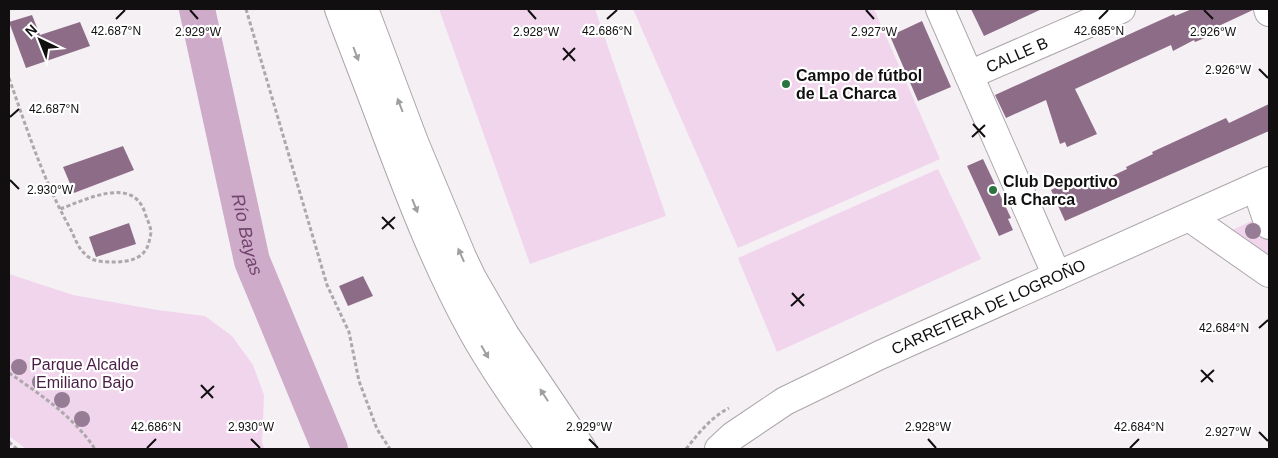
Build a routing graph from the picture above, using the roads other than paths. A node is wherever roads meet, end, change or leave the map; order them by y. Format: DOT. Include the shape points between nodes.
graph roads {
  1 [pos="339,9"];
  2 [pos="364,9"];
  3 [pos="940,9"];
  4 [pos="1121,9"];
  5 [pos="969,75"];
  6 [pos="1263,184"];
  7 [pos="1189,217"];
  8 [pos="1269,226"];
  9 [pos="1269,273"];
  10 [pos="1057,276"];
  11 [pos="756,421"];
  12 [pos="551,449"];
  13 [pos="582,449"];
  14 [pos="719,449"];
  15 [pos="738,449"];
  1 -- 12 [label="street, one-way" via="438,263 506,386"];
  13 -- 2 [label="street, one-way" via="505,335 469,271 414,142"];
  3 -- 5 [label="street"];
  4 -- 5 [label="street, CALLE B"];
  5 -- 10 [label="street"];
  6 -- 7 [label="street, CARRETERA DE LOGROÑO"];
  6 -- 8 [label="street"];
  7 -- 9 [label="street"];
  7 -- 10 [label="street, CARRETERA DE LOGROÑO"];
  10 -- 11 [label="street, CARRETERA DE LOGROÑO" via="802,392"];
  11 -- 14 [label="street, CARRETERA DE LOGROÑO"];
  11 -- 15 [label="street"];
}
